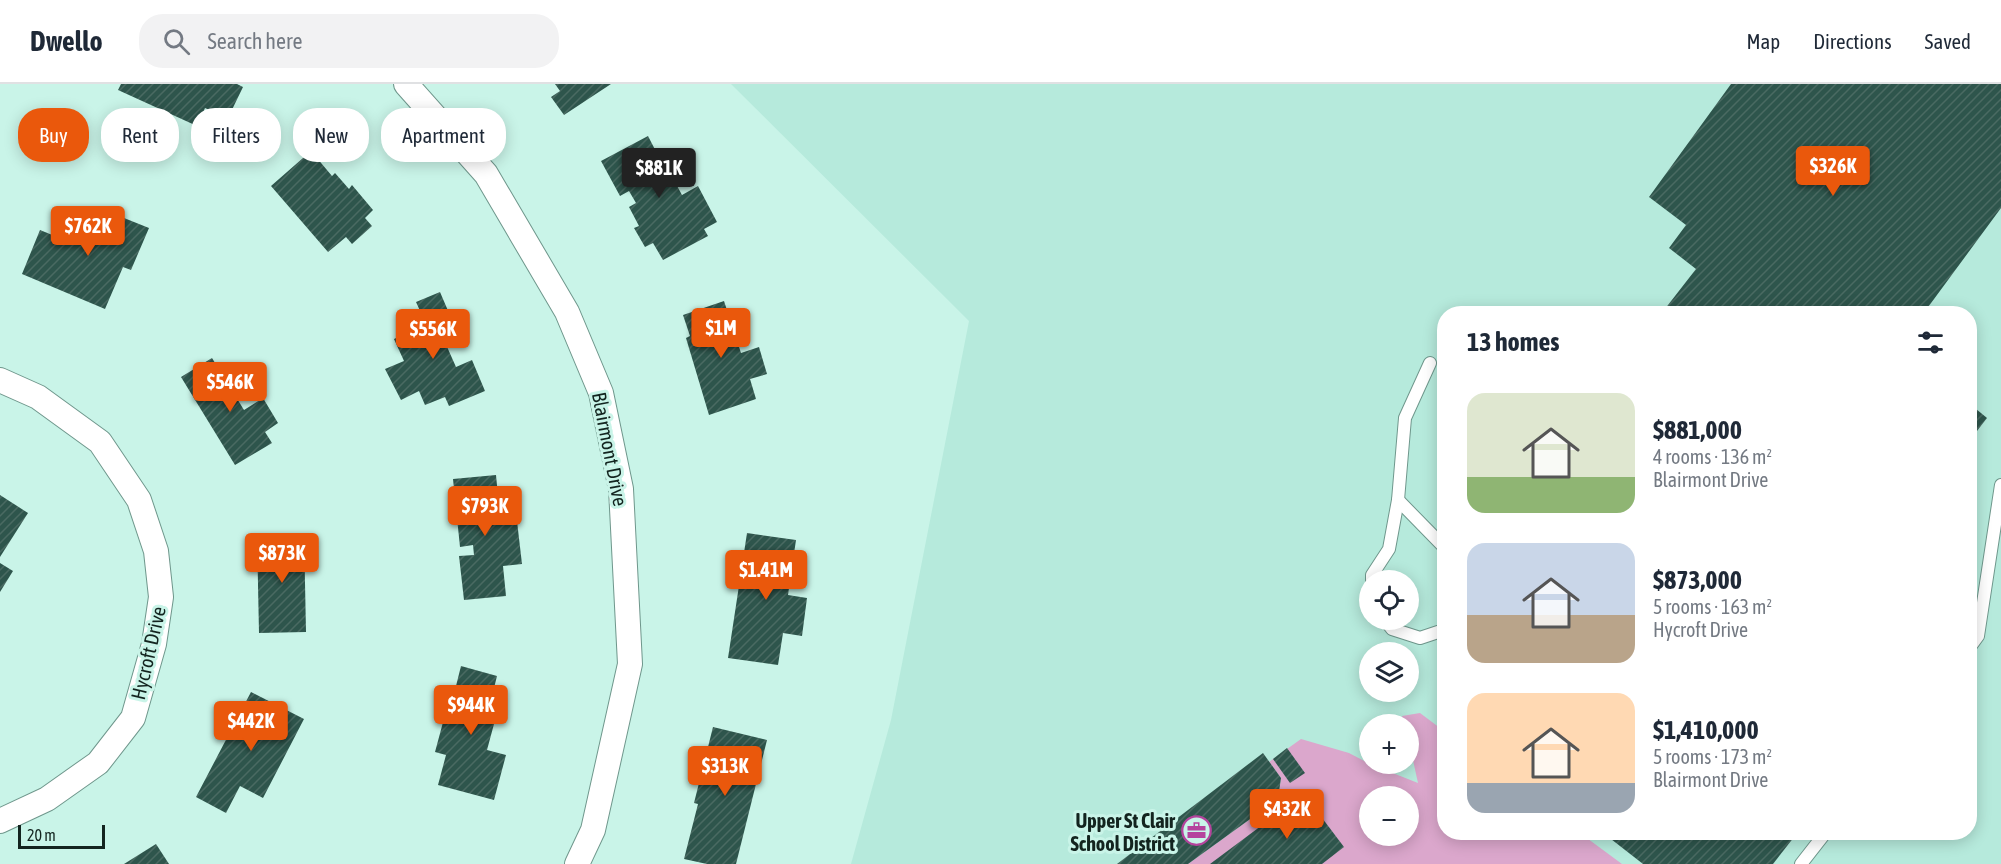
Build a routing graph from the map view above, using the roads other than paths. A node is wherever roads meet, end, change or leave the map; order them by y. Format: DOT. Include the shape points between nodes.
graph roads {
  1 [pos="406,84"];
  2 [pos="1430,363"];
  3 [pos="0,380"];
  4 [pos="2001,484"];
  5 [pos="1398,500"];
  6 [pos="1437,540"];
  7 [pos="1375,570"];
  8 [pos="1395,630"];
  9 [pos="1437,632"];
  10 [pos="1977,637"];
  11 [pos="0,821"];
  12 [pos="1820,840"];
  13 [pos="577,864"];
  14 [pos="1801,864"];
  1 -- 13 [label="street, Blairmont Drive" via="486,174 567,312 601,393 621,489 630,664 593,830"];
  2 -- 5 [label="lane" via="1405,418"];
  3 -- 11 [label="street, Hycroft Drive" via="38,397 100,442 139,500 156,551 161,597 154,644 133,718 98,763 48,799"];
  4 -- 10 [label="lane"];
  5 -- 6 [label="lane"];
  5 -- 7 [label="lane" via="1389,549"];
  8 -- 9 [label="lane" via="1420,638"];
  12 -- 14 [label="lane"];
}
